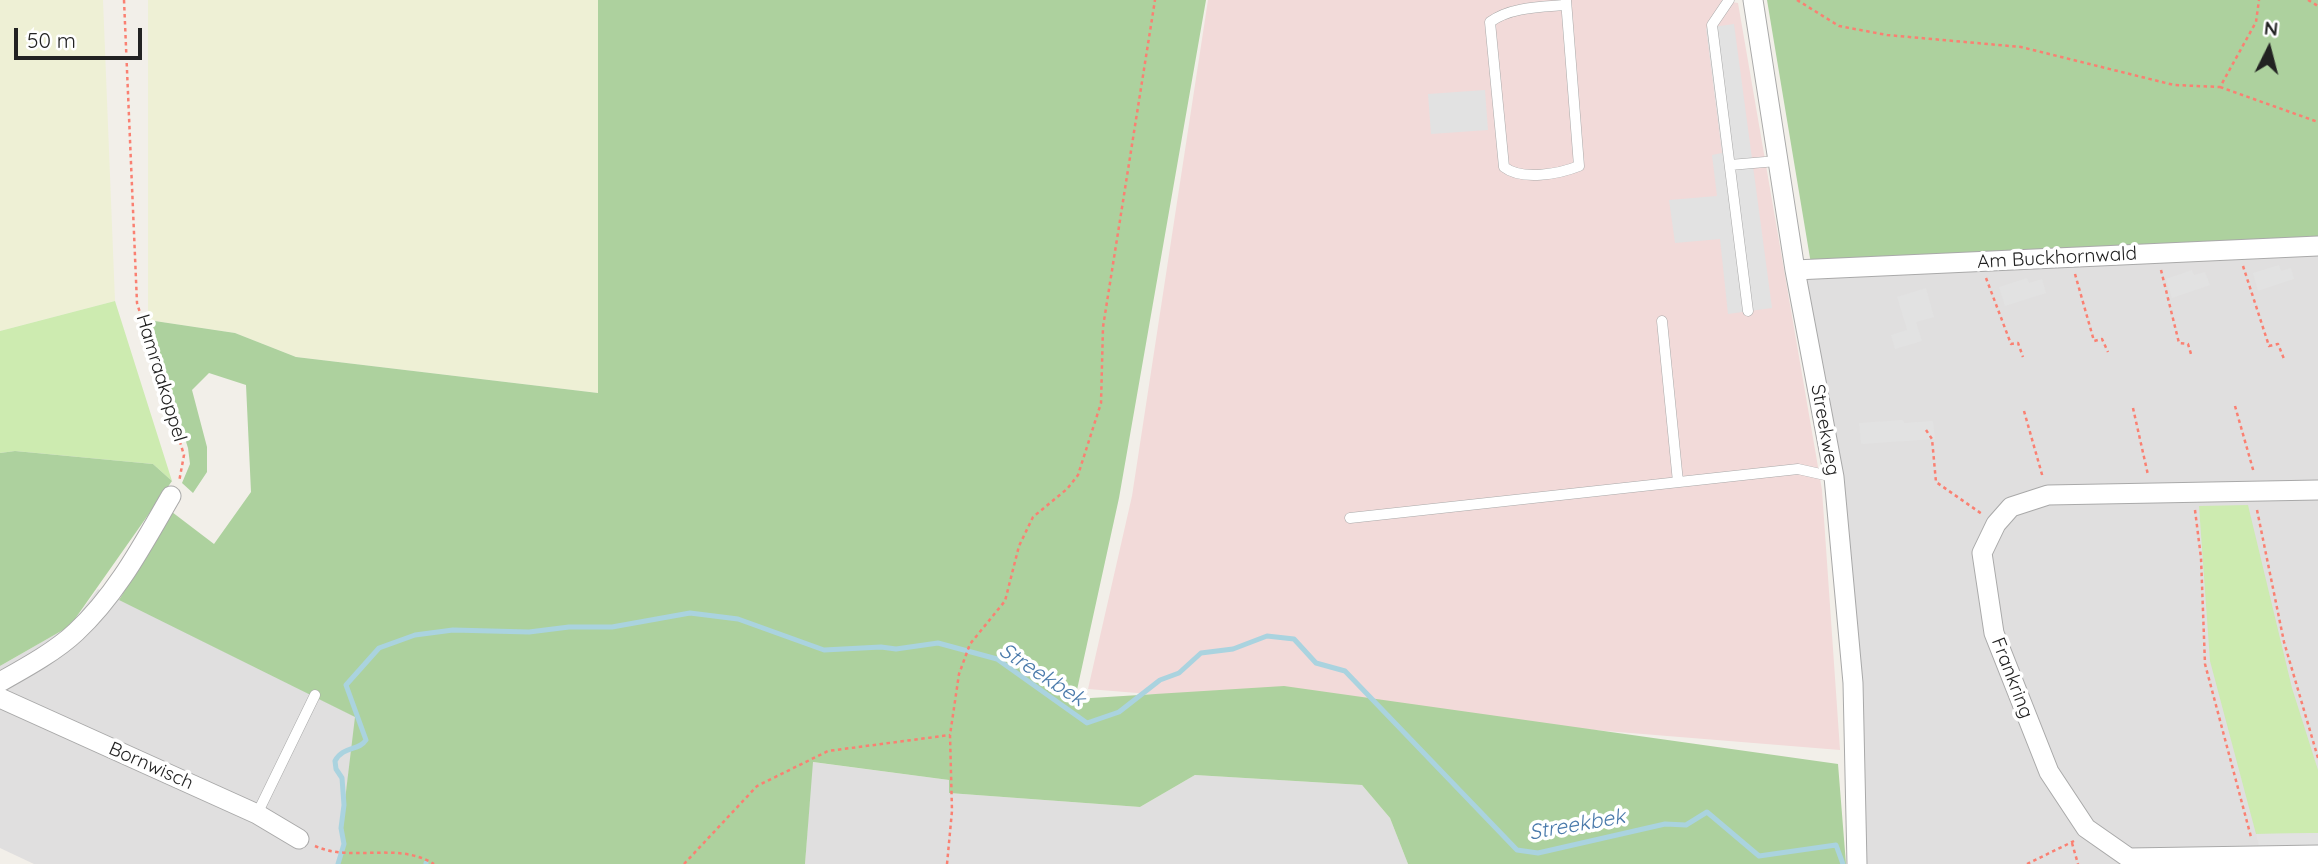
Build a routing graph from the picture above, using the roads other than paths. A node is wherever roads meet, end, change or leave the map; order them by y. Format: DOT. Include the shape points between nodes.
graph roads {
  1 [pos="1729,0"];
  2 [pos="1753,0"];
  3 [pos="1565,3"];
  4 [pos="1777,161"];
  5 [pos="1730,165"];
  6 [pos="2318,246"];
  7 [pos="1795,270"];
  8 [pos="1748,312"];
  9 [pos="1662,321"];
  10 [pos="1834,477"];
  11 [pos="1678,482"];
  12 [pos="2318,489"];
  13 [pos="171,496"];
  14 [pos="1350,518"];
  15 [pos="0,682"];
  16 [pos="315,695"];
  17 [pos="0,698"];
  18 [pos="257,814"];
  19 [pos="299,839"];
  20 [pos="2318,855"];
  21 [pos="1857,864"];
  1 -- 5 [label="lane" via="1712,25"];
  2 -- 4 [label="street, Streekweg"];
  3 -- 3 [label="lane" via="1579,166 1517,175 1504,167 1490,22 1499,15"];
  4 -- 5 [label="lane"];
  4 -- 7 [label="street, Streekweg"];
  5 -- 8 [label="lane"];
  6 -- 7 [label="street, Am Buckhornwald"];
  7 -- 10 [label="street, Streekweg"];
  9 -- 11 [label="lane"];
  10 -- 11 [label="lane" via="1798,469"];
  10 -- 21 [label="street, Streekweg" via="1853,683"];
  11 -- 14 [label="lane"];
  12 -- 20 [label="street, Frankring" via="2048,495 2011,507 1996,524 1982,554 1994,634 2079,835 2129,858"];
  13 -- 15 [label="street" via="101,606 75,634"];
  16 -- 18 [label="lane"];
  17 -- 18 [label="street, Bornwisch"];
  18 -- 19 [label="street, Bornwisch"];
}
